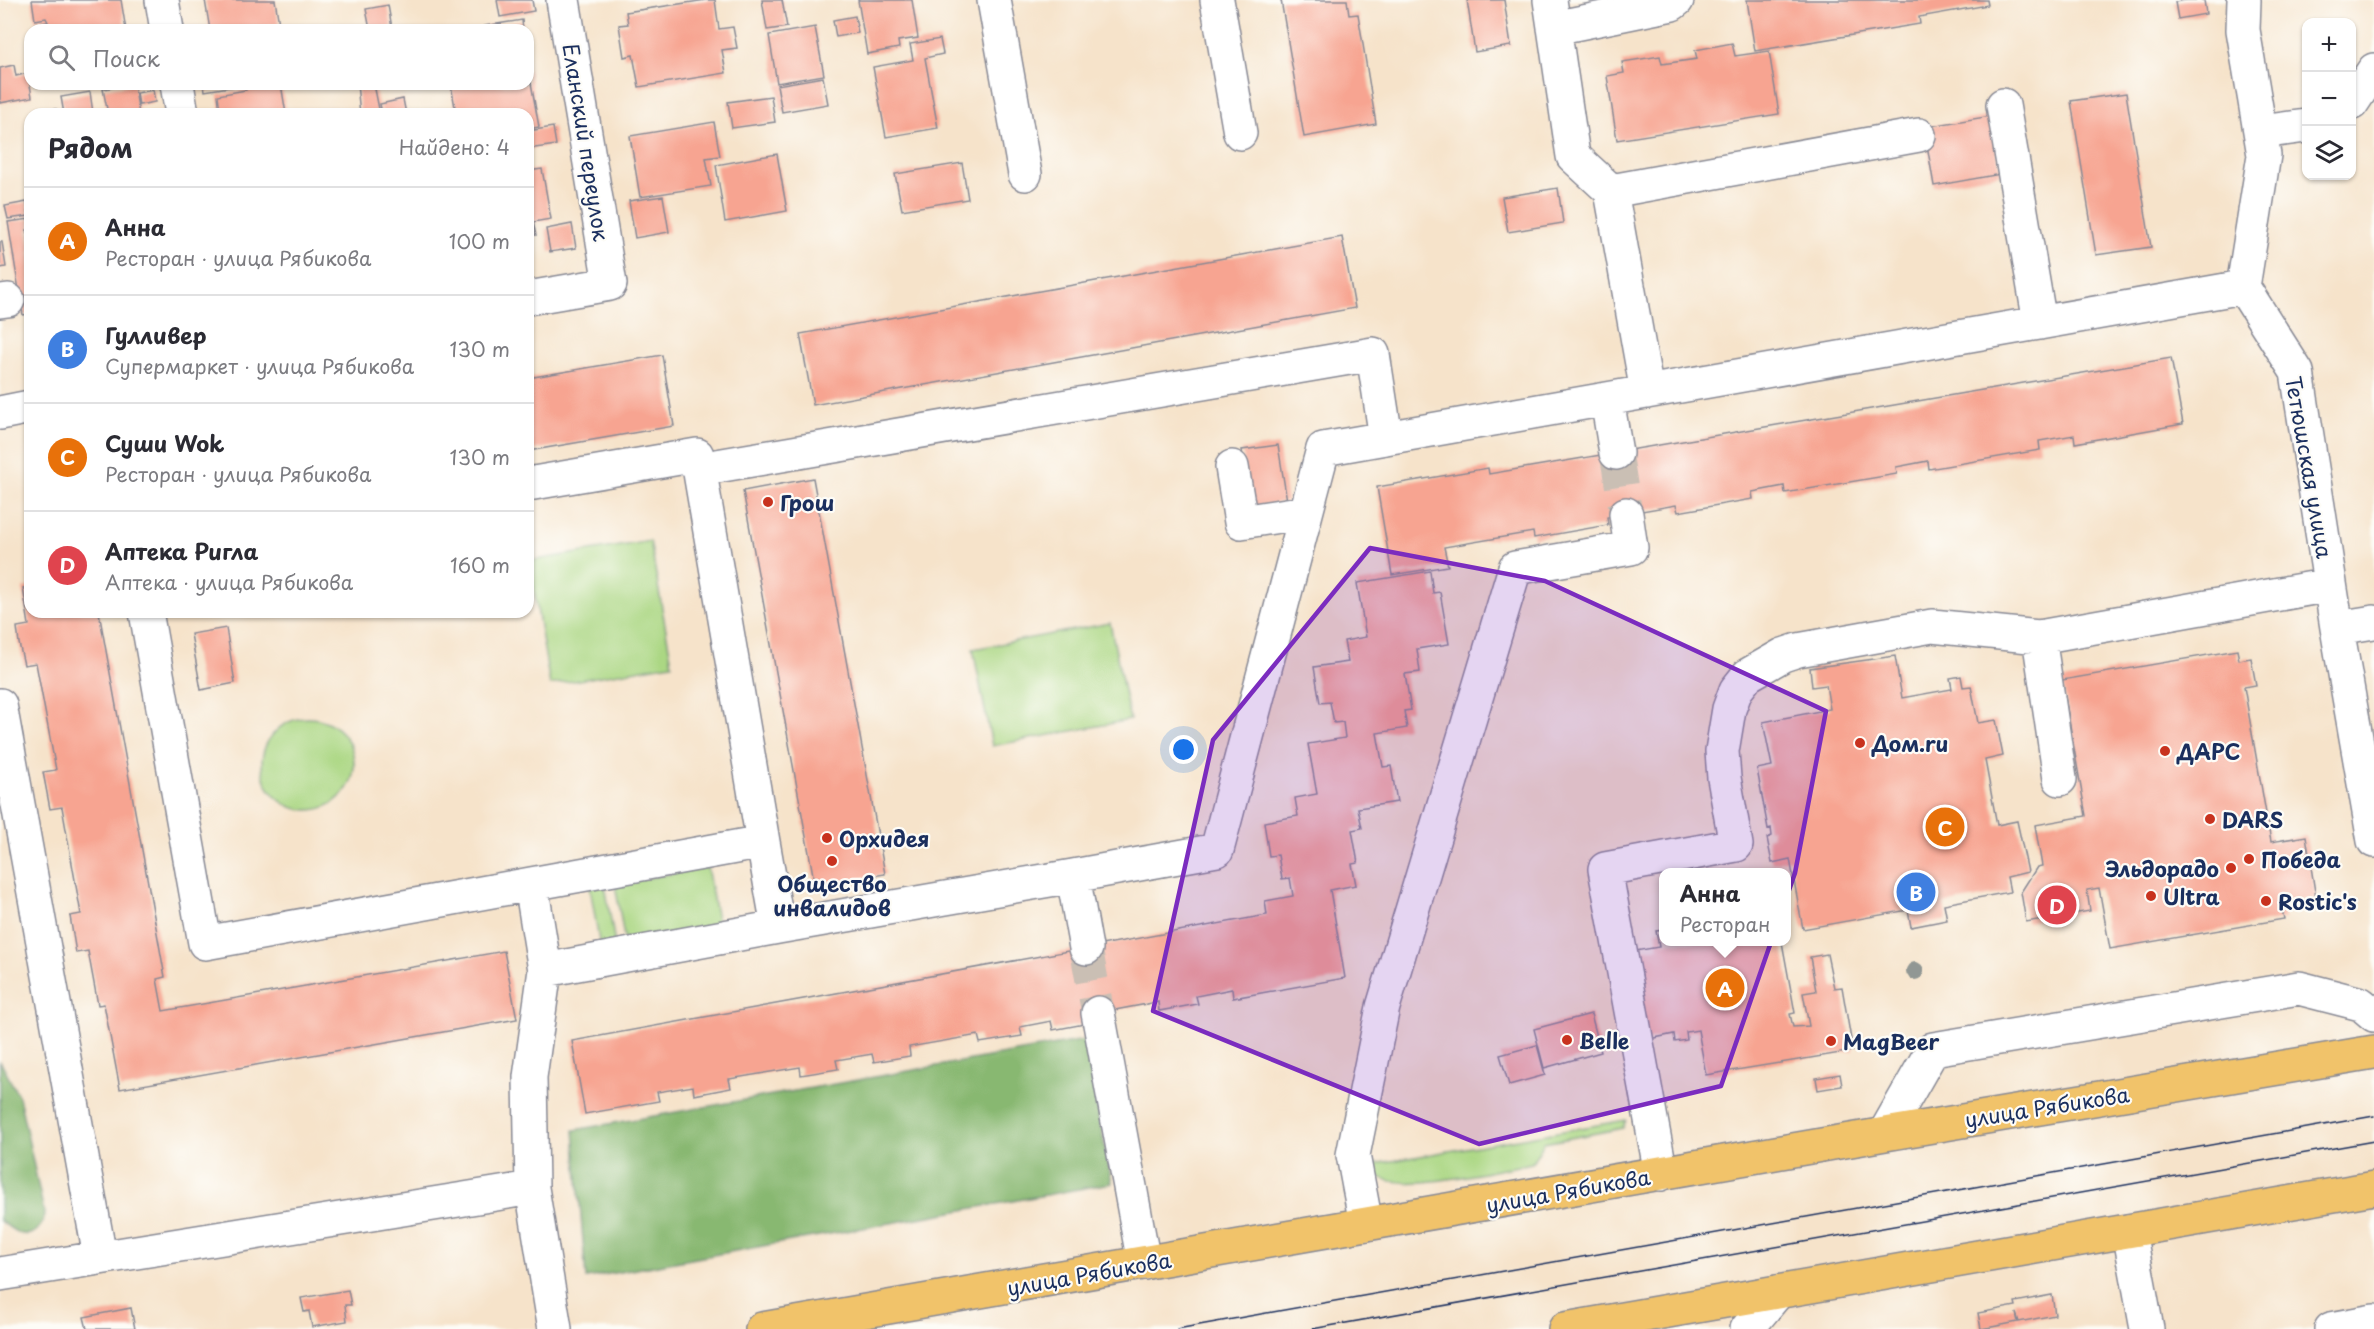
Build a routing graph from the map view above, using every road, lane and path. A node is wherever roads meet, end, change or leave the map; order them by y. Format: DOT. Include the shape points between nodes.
graph roads {
  1 [pos="162,0"];
  2 [pos="563,0"];
  3 [pos="994,0"];
  4 [pos="1216,0"];
  5 [pos="1677,0"];
  6 [pos="2244,0"];
  7 [pos="1552,14"];
  8 [pos="166,24"];
  9 [pos="2374,70"];
  10 [pos="178,90"];
  11 [pos="2356,97"];
  12 [pos="2003,105"];
  13 [pos="181,108"];
  14 [pos="2302,127"];
  15 [pos="2261,132"];
  16 [pos="1240,133"];
  17 [pos="1919,135"];
  18 [pos="1025,174"];
  19 [pos="1611,191"];
  20 [pos="2243,287"];
  21 [pos="534,297"];
  22 [pos="2040,323"];
  23 [pos="1647,392"];
  24 [pos="1607,399"];
  25 [pos="24,408"];
  26 [pos="0,413"];
  27 [pos="1386,438"];
  28 [pos="1616,453"];
  29 [pos="1232,467"];
  30 [pos="699,469"];
  31 [pos="534,483"];
  32 [pos="1306,512"];
  33 [pos="1626,514"];
  34 [pos="2330,585"];
  35 [pos="147,618"];
  36 [pos="2374,622"];
  37 [pos="2337,628"];
  38 [pos="2039,637"];
  39 [pos="0,705"];
  40 [pos="2060,779"];
  41 [pos="2374,841"];
  42 [pos="764,842"];
  43 [pos="1073,876"];
  44 [pos="531,884"];
  45 [pos="778,927"];
  46 [pos="1086,948"];
  47 [pos="545,970"];
  48 [pos="1098,1013"];
  49 [pos="2374,1015"];
  50 [pos="2374,1052"];
  51 [pos="1885,1133"];
  52 [pos="1661,1174"];
  53 [pos="532,1188"];
  54 [pos="2374,1188"];
  55 [pos="1366,1224"];
  56 [pos="2129,1231"];
  57 [pos="100,1257"];
  58 [pos="1144,1263"];
  59 [pos="0,1274"];
  60 [pos="1778,1292"];
  61 [pos="2374,1321"];
  62 [pos="555,1329"];
  63 [pos="762,1329"];
  64 [pos="1565,1329"];
  65 [pos="1747,1329"];
  66 [pos="2146,1329"];
  67 [pos="2331,1329"];
  1 -- 8 [label="street"];
  2 -- 21 [label="street, Еланский переулок" via="610,284"];
  3 -- 18 [label="street"];
  4 -- 16 [label="street"];
  5 -- 7 [label="street" via="1672,4"];
  6 -- 15 [label="street" via="2243,30"];
  7 -- 19 [label="street" via="1573,156"];
  9 -- 11 [label="street"];
  10 -- 13 [label="street"];
  12 -- 22 [label="street"];
  14 -- 15 [label="street"];
  15 -- 20 [label="street" via="2264,154"];
  17 -- 19 [label="street"];
  19 -- 23 [label="street"];
  20 -- 22 [label="street"];
  20 -- 34 [label="street, Тетюшская улица" via="2296,372"];
  22 -- 23 [label="street"];
  23 -- 24 [label="street"];
  24 -- 27 [label="street"];
  24 -- 28 [label="street"];
  25 -- 26 [label="street"];
  27 -- 30 [label="street" via="1372,354"];
  27 -- 32 [label="street" via="1323,449"];
  29 -- 32 [label="street" via="1241,522"];
  30 -- 31 [label="street" via="697,455"];
  30 -- 42 [label="street"];
  32 -- 43 [label="street" via="1217,850"];
  33 -- 55 [label="street" via="1631,548 1515,568 1383,1008 1353,1155"];
  34 -- 37 [label="street, Тетюшская улица"];
  34 -- 38 [label="street"];
  35 -- 44 [label="street" via="205,943"];
  36 -- 37 [label="street"];
  37 -- 41 [label="street, Тетюшская улица"];
  38 -- 40 [label="street"];
  38 -- 52 [label="street" via="1932,626 1798,650 1763,665 1736,690 1725,728 1724,778 1736,845 1605,869"];
  39 -- 57 [label="street"];
  42 -- 44 [label="street"];
  42 -- 45 [label="street"];
  43 -- 45 [label="street"];
  43 -- 46 [label="street"];
  44 -- 47 [label="street"];
  45 -- 47 [label="street"];
  47 -- 53 [label="street" via="530,1077"];
  48 -- 58 [label="street"];
  49 -- 51 [label="street" via="2361,1005 2299,988 1933,1049"];
  50 -- 51 [label="main road, улица Рябикова"];
  51 -- 52 [label="main road, улица Рябикова"];
  52 -- 55 [label="main road, улица Рябикова"];
  53 -- 57 [label="street"];
  53 -- 62 [label="street"];
  54 -- 56 [label="main road"];
  55 -- 58 [label="main road, улица Рябикова"];
  56 -- 60 [label="main road"];
  56 -- 66 [label="street"];
  57 -- 59 [label="street"];
  58 -- 63 [label="main road, улица Рябикова"];
  60 -- 64 [label="main road"];
  60 -- 65 [label="street"];
  61 -- 67 [label="street"];
}
